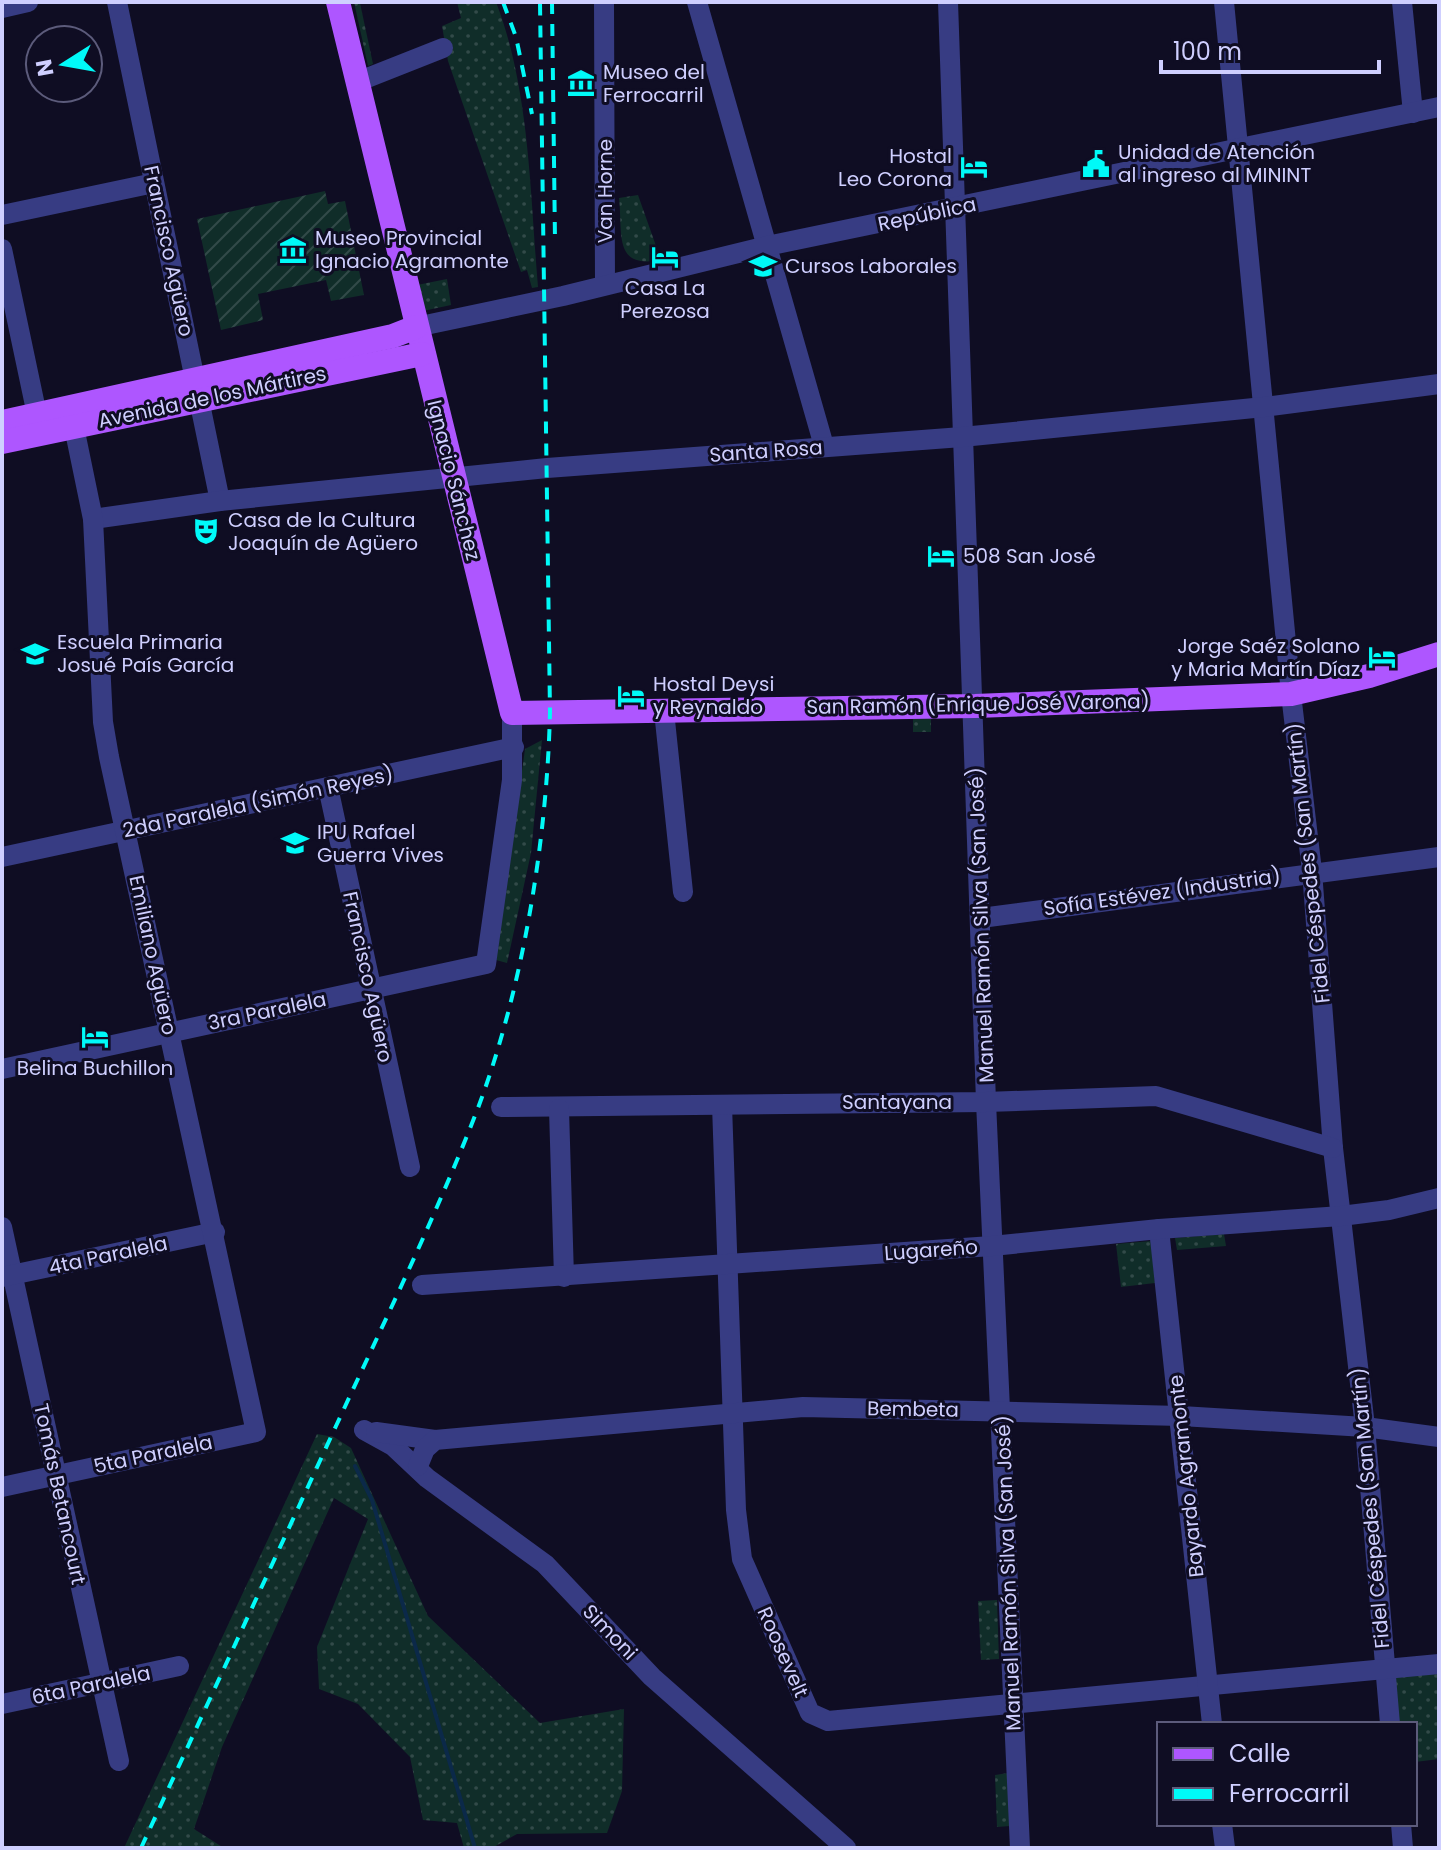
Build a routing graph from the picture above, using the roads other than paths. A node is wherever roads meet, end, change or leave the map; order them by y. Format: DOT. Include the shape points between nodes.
graph roads {
  1 [pos="28,2"];
  2 [pos="117,2"];
  3 [pos="338,2"];
  4 [pos="604,2"];
  5 [pos="697,2"];
  6 [pos="948,2"];
  7 [pos="1224,2"];
  8 [pos="1402,2"];
  9 [pos="2,8"];
  10 [pos="443,48"];
  11 [pos="357,82"];
  12 [pos="1439,107"];
  13 [pos="1413,113"];
  14 [pos="1237,149"];
  15 [pos="154,183"];
  16 [pos="957,207"];
  17 [pos="2,215"];
  18 [pos="767,246"];
  19 [pos="2,249"];
  20 [pos="605,285"];
  21 [pos="402,340"];
  22 [pos="1439,384"];
  23 [pos="197,390"];
  24 [pos="1264,407"];
  25 [pos="2,422"];
  26 [pos="39,424"];
  27 [pos="74,427"];
  28 [pos="962,437"];
  29 [pos="2,442"];
  30 [pos="824,446"];
  31 [pos="455,477"];
  32 [pos="220,501"];
  33 [pos="93,519"];
  34 [pos="1439,654"];
  35 [pos="1291,694"];
  36 [pos="975,706"];
  37 [pos="664,711"];
  38 [pos="512,713"];
  39 [pos="514,747"];
  40 [pos="328,787"];
  41 [pos="126,831"];
  42 [pos="2,857"];
  43 [pos="1439,857"];
  44 [pos="1312,871"];
  45 [pos="683,892"];
  46 [pos="981,918"];
  47 [pos="486,964"];
  48 [pos="370,989"];
  49 [pos="170,1031"];
  50 [pos="2,1069"];
  51 [pos="986,1102"];
  52 [pos="722,1105"];
  53 [pos="501,1107"];
  54 [pos="559,1109"];
  55 [pos="1333,1148"];
  56 [pos="410,1167"];
  57 [pos="1439,1198"];
  58 [pos="1341,1216"];
  59 [pos="2,1227"];
  60 [pos="1159,1229"];
  61 [pos="215,1232"];
  62 [pos="992,1246"];
  63 [pos="727,1265"];
  64 [pos="7,1276"];
  65 [pos="564,1277"];
  66 [pos="422,1285"];
  67 [pos="1002,1410"];
  68 [pos="734,1411"];
  69 [pos="1181,1416"];
  70 [pos="1365,1427"];
  71 [pos="364,1430"];
  72 [pos="256,1432"];
  73 [pos="1439,1437"];
  74 [pos="435,1440"];
  75 [pos="418,1466"];
  76 [pos="56,1475"];
  77 [pos="2,1487"];
  78 [pos="1439,1664"];
  79 [pos="179,1666"];
  80 [pos="1385,1670"];
  81 [pos="102,1682"];
  82 [pos="1207,1686"];
  83 [pos="2,1704"];
  84 [pos="1013,1705"];
  85 [pos="1212,1722"];
  86 [pos="1390,1722"];
  87 [pos="119,1761"];
  88 [pos="1222,1826"];
  89 [pos="1401,1826"];
  90 [pos="846,1848"];
  91 [pos="1020,1848"];
  92 [pos="1225,1848"];
  93 [pos="1403,1848"];
  1 -- 9 [label="street"];
  2 -- 15 [label="street, Francisco Agüero"];
  3 -- 11 [label="main road, Ignacio Sánchez"];
  4 -- 20 [label="street, Van Horne"];
  5 -- 18 [label="street"];
  6 -- 16 [label="street, Manuel Ramón Silva (San José)"];
  7 -- 14 [label="street, Fidel Céspedes (San Martín)"];
  8 -- 13 [label="street"];
  10 -- 11 [label="street"];
  11 -- 21 [label="main road, Ignacio Sánchez"];
  12 -- 13 [label="street, República"];
  13 -- 14 [label="street, República"];
  14 -- 16 [label="street, República"];
  14 -- 24 [label="street, Fidel Céspedes (San Martín)"];
  15 -- 17 [label="street"];
  15 -- 23 [label="street, Francisco Agüero"];
  16 -- 18 [label="street, República"];
  16 -- 28 [label="street, Manuel Ramón Silva (San José)"];
  18 -- 20 [label="street, República"];
  18 -- 30 [label="street"];
  19 -- 26 [label="street"];
  20 -- 21 [label="street, República"];
  21 -- 23 [label="main road, Avenida de los Mártires"];
  21 -- 31 [label="main road, Ignacio Sánchez" via="422,354"];
  22 -- 24 [label="street, Santa Rosa"];
  23 -- 26 [label="main road, Avenida de los Mártires"];
  23 -- 27 [label="main road, Avenida de los Mártires"];
  23 -- 32 [label="street, Francisco Agüero"];
  24 -- 28 [label="street, Santa Rosa"];
  24 -- 35 [label="street, Fidel Céspedes (San Martín)"];
  25 -- 26 [label="main road, Avenida de los Mártires"];
  26 -- 27 [label="main road, Avenida de los Mártires"];
  26 -- 29 [label="main road, Avenida de los Mártires"];
  27 -- 33 [label="street, Emiliano Agüero"];
  28 -- 30 [label="street, Santa Rosa"];
  28 -- 36 [label="street, Manuel Ramón Silva (San José)"];
  30 -- 31 [label="street, Santa Rosa"];
  31 -- 32 [label="street, Santa Rosa"];
  31 -- 38 [label="main road, Ignacio Sánchez"];
  32 -- 33 [label="street, Santa Rosa"];
  33 -- 41 [label="street, Emiliano Agüero" via="103,722"];
  34 -- 35 [label="main road, San Ramón (Enrique José Varona)"];
  35 -- 36 [label="main road, San Ramón (Enrique José Varona)"];
  35 -- 44 [label="street, Fidel Céspedes (San Martín)"];
  36 -- 37 [label="main road, San Ramón (Enrique José Varona)"];
  36 -- 46 [label="street, Manuel Ramón Silva (San José)"];
  37 -- 38 [label="main road, San Ramón (Enrique José Varona)"];
  37 -- 45 [label="street"];
  38 -- 39 [label="street, Ignacio Sánchez"];
  39 -- 40 [label="street, 2da Paralela (Simón Reyes)"];
  39 -- 47 [label="street, Ignacio Sánchez"];
  40 -- 41 [label="street, 2da Paralela (Simón Reyes)"];
  40 -- 48 [label="street, Francisco Agüero"];
  41 -- 42 [label="street, 2da Paralela (Simón Reyes)"];
  41 -- 49 [label="street, Emiliano Agüero"];
  43 -- 44 [label="street, Sofía Estévez (Industria)"];
  44 -- 46 [label="street, Sofía Estévez (Industria)"];
  44 -- 55 [label="street, Fidel Céspedes (San Martín)"];
  46 -- 51 [label="street, Manuel Ramón Silva (San José)"];
  47 -- 48 [label="street, 3ra Paralela"];
  48 -- 49 [label="street, 3ra Paralela"];
  48 -- 56 [label="street, Francisco Agüero"];
  49 -- 50 [label="street, 3ra Paralela"];
  49 -- 61 [label="street, Emiliano Agüero"];
  51 -- 52 [label="street, Santayana"];
  51 -- 55 [label="street, Santayana" via="1156,1096"];
  51 -- 62 [label="street, Manuel Ramón Silva (San José)"];
  52 -- 54 [label="street, Santayana"];
  52 -- 63 [label="street, Roosevelt"];
  53 -- 54 [label="street, Santayana"];
  54 -- 65 [label="street"];
  55 -- 58 [label="street, Fidel Céspedes (San Martín)"];
  57 -- 58 [label="street, Lugareño"];
  58 -- 60 [label="street, Lugareño"];
  58 -- 70 [label="street, Fidel Céspedes (San Martín)"];
  59 -- 64 [label="street, Tomás Betancourt"];
  60 -- 62 [label="street, Lugareño"];
  60 -- 69 [label="street, Bayardo Agramonte"];
  61 -- 64 [label="street, 4ta Paralela"];
  61 -- 72 [label="street, Emiliano Agüero"];
  62 -- 63 [label="street, Lugareño"];
  62 -- 67 [label="street, Manuel Ramón Silva (San José)"];
  63 -- 65 [label="street, Lugareño"];
  63 -- 68 [label="street, Roosevelt"];
  64 -- 76 [label="street, Tomás Betancourt"];
  65 -- 66 [label="street, Lugareño"];
  67 -- 68 [label="street, Bembeta"];
  67 -- 69 [label="street, Bembeta"];
  67 -- 84 [label="street, Manuel Ramón Silva (San José)"];
  68 -- 74 [label="street, Bembeta"];
  68 -- 84 [label="street, Roosevelt" via="742,1559 810,1713 828,1721"];
  69 -- 70 [label="street, Bembeta"];
  69 -- 82 [label="street, Bayardo Agramonte"];
  70 -- 73 [label="street, Bembeta"];
  70 -- 80 [label="street, Fidel Céspedes (San Martín)"];
  71 -- 74 [label="street, Bembeta"];
  71 -- 75 [label="street, Simoni"];
  72 -- 76 [label="street, 5ta Paralela"];
  74 -- 75 [label="street"];
  75 -- 90 [label="street, Simoni" via="427,1478 545,1564 652,1677"];
  76 -- 77 [label="street, 5ta Paralela"];
  76 -- 81 [label="street, Tomás Betancourt"];
  78 -- 80 [label="street, Roosevelt"];
  79 -- 81 [label="street, 6ta Paralela"];
  80 -- 82 [label="street, Roosevelt"];
  80 -- 86 [label="street, Fidel Céspedes (San Martín)"];
  81 -- 83 [label="street, 6ta Paralela"];
  81 -- 87 [label="street, Tomás Betancourt"];
  82 -- 84 [label="street, Roosevelt"];
  82 -- 85 [label="street, Bayardo Agramonte"];
  84 -- 91 [label="street, Manuel Ramón Silva (San José)"];
  88 -- 92 [label="street"];
  89 -- 93 [label="street"];
}
